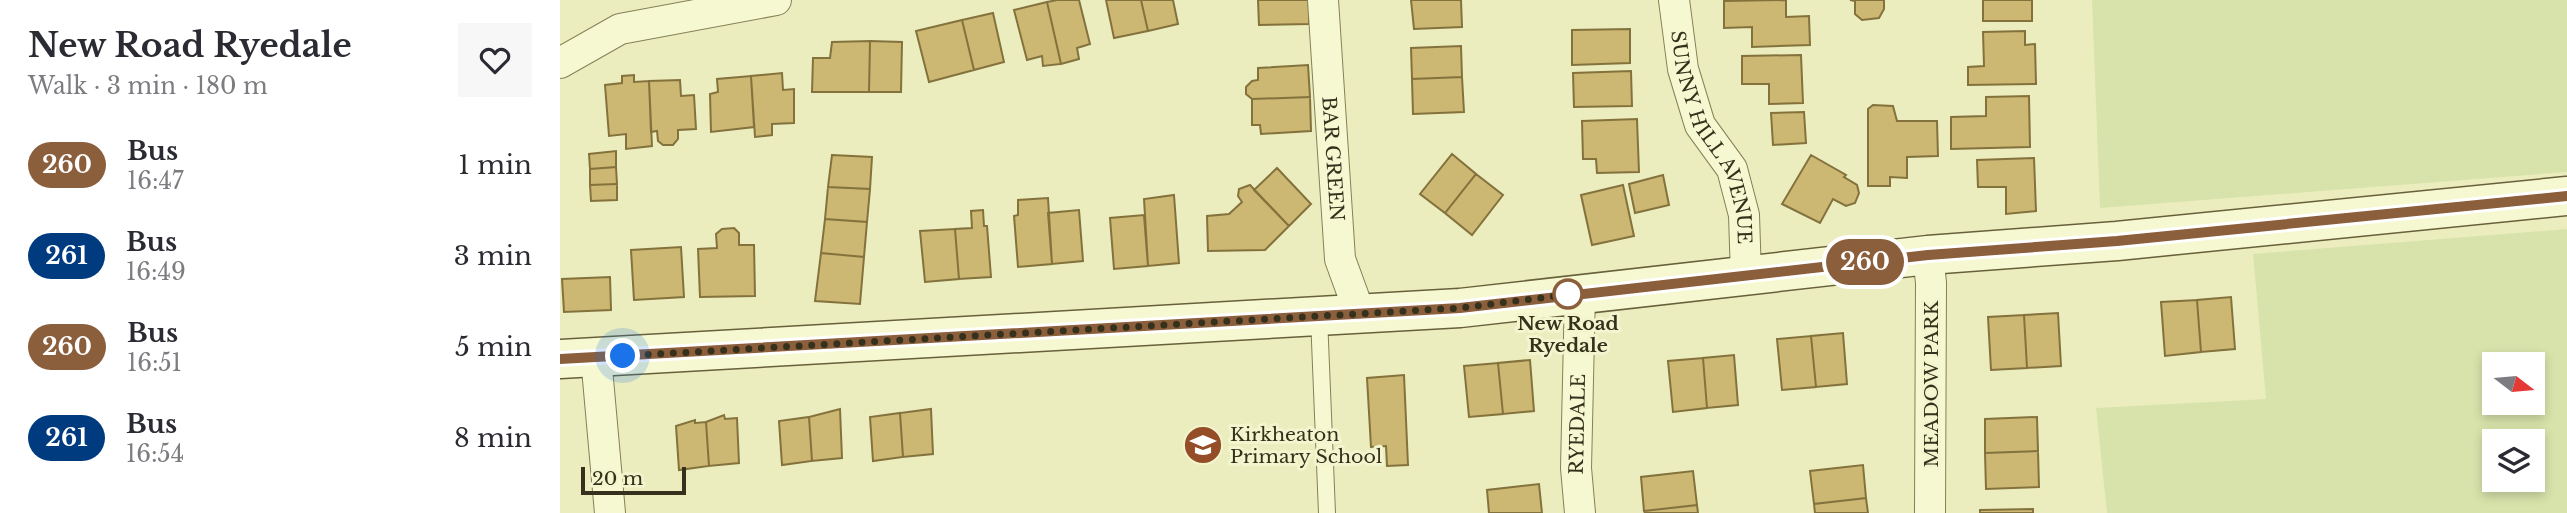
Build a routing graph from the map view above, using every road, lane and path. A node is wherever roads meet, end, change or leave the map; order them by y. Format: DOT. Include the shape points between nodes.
graph roads {
  1 [pos="776,0"];
  2 [pos="1324,0"];
  3 [pos="1674,0"];
  4 [pos="560,63"];
  5 [pos="2567,196"];
  6 [pos="1928,255"];
  7 [pos="1746,276"];
  8 [pos="1580,293"];
  9 [pos="1360,314"];
  10 [pos="1319,317"];
  11 [pos="578,358"];
  12 [pos="610,513"];
  13 [pos="1327,513"];
  14 [pos="1580,513"];
  15 [pos="1930,513"];
  1 -- 4 [label="street" via="620,29"];
  2 -- 9 [label="street, BAR GREEN" via="1340,260"];
  3 -- 7 [label="street, SUNNY HILL AVENUE" via="1683,69 1700,125 1732,169 1744,215"];
  5 -- 6 [label="street"];
  6 -- 7 [label="street"];
  6 -- 15 [label="street, MEADOW PARK"];
  7 -- 8 [label="street"];
  8 -- 9 [label="street" via="1460,308"];
  8 -- 14 [label="street, RYEDALE" via="1576,468"];
  9 -- 10 [label="street"];
  10 -- 11 [label="street"];
  10 -- 13 [label="lane"];
  11 -- 12 [label="street"];
}
